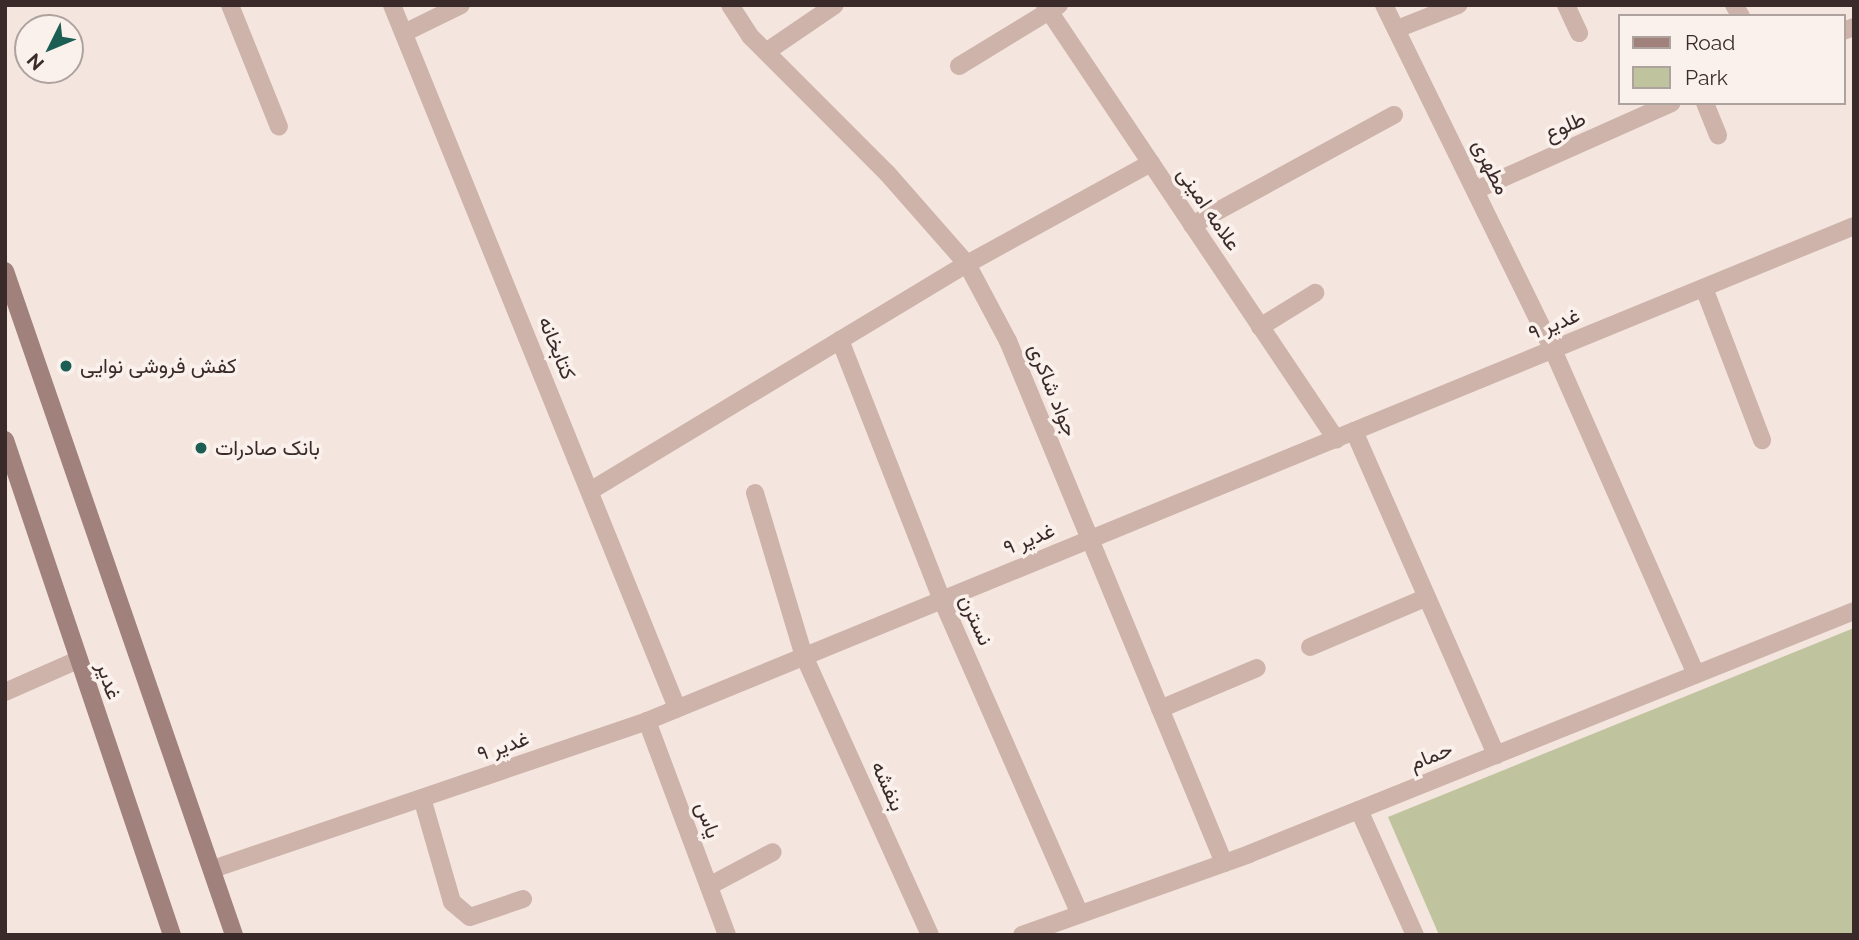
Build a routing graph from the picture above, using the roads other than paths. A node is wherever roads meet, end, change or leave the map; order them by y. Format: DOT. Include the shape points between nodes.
graph roads {
  1 [pos="229,5"];
  2 [pos="392,5"];
  3 [pos="461,5"];
  4 [pos="730,5"];
  5 [pos="835,5"];
  6 [pos="1384,5"];
  7 [pos="1458,5"];
  8 [pos="1566,5"];
  9 [pos="1051,7"];
  10 [pos="1397,29"];
  11 [pos="406,32"];
  12 [pos="1579,33"];
  13 [pos="766,52"];
  14 [pos="959,66"];
  15 [pos="1667,105"];
  16 [pos="1706,105"];
  17 [pos="1394,115"];
  18 [pos="279,127"];
  19 [pos="1718,135"];
  20 [pos="1151,163"];
  21 [pos="1476,190"];
  22 [pos="1192,225"];
  23 [pos="1851,233"];
  24 [pos="967,264"];
  25 [pos="5,271"];
  26 [pos="1704,288"];
  27 [pos="1315,293"];
  28 [pos="1260,327"];
  29 [pos="840,340"];
  30 [pos="1553,350"];
  31 [pos="1354,431"];
  32 [pos="1336,439"];
  33 [pos="5,440"];
  34 [pos="1762,440"];
  35 [pos="590,491"];
  36 [pos="755,493"];
  37 [pos="1090,539"];
  38 [pos="1427,597"];
  39 [pos="942,600"];
  40 [pos="1854,611"];
  41 [pos="1310,647"];
  42 [pos="804,656"];
  43 [pos="78,660"];
  44 [pos="1257,668"];
  45 [pos="1696,674"];
  46 [pos="5,692"];
  47 [pos="677,708"];
  48 [pos="1160,709"];
  49 [pos="647,721"];
  50 [pos="1496,755"];
  51 [pos="422,798"];
  52 [pos="1359,810"];
  53 [pos="773,852"];
  54 [pos="1224,863"];
  55 [pos="213,869"];
  56 [pos="709,886"];
  57 [pos="523,899"];
  58 [pos="1080,914"];
  59 [pos="172,935"];
  60 [pos="234,935"];
  61 [pos="727,935"];
  62 [pos="930,935"];
  63 [pos="1022,935"];
  64 [pos="1415,935"];
  1 -- 18 [label="street"];
  2 -- 11 [label="street, کتابخانه"];
  3 -- 11 [label="street"];
  4 -- 13 [label="street, جواد شاکری"];
  5 -- 13 [label="street"];
  6 -- 10 [label="street, مطهری"];
  7 -- 10 [label="street"];
  8 -- 12 [label="street"];
  9 -- 14 [label="street"];
  9 -- 20 [label="street, علامه امینی"];
  10 -- 21 [label="street, مطهری"];
  11 -- 35 [label="street, کتابخانه"];
  13 -- 24 [label="street, جواد شاکری" via="887,173"];
  15 -- 21 [label="street, طلوع"];
  16 -- 19 [label="street"];
  17 -- 22 [label="street"];
  20 -- 22 [label="street, علامه امینی"];
  20 -- 24 [label="street"];
  21 -- 30 [label="street, مطهری"];
  22 -- 28 [label="street, علامه امینی"];
  23 -- 26 [label="street, غدیر ۹"];
  24 -- 29 [label="street"];
  24 -- 37 [label="street, جواد شاکری" via="1008,341"];
  25 -- 55 [label="main road"];
  26 -- 30 [label="street, غدیر ۹"];
  26 -- 34 [label="street"];
  27 -- 28 [label="street"];
  28 -- 32 [label="street, علامه امینی"];
  29 -- 35 [label="street"];
  29 -- 39 [label="street, نسترن"];
  30 -- 31 [label="street, غدیر ۹"];
  30 -- 45 [label="street, مطهری"];
  31 -- 32 [label="street, غدیر ۹"];
  31 -- 38 [label="street"];
  32 -- 37 [label="street, غدیر ۹"];
  33 -- 43 [label="main road, غدیر"];
  35 -- 47 [label="street, کتابخانه"];
  36 -- 42 [label="street, بنفشه"];
  37 -- 39 [label="street, غدیر ۹"];
  37 -- 48 [label="street, جواد شاکری"];
  38 -- 41 [label="street"];
  38 -- 50 [label="street"];
  39 -- 42 [label="street, غدیر ۹"];
  39 -- 58 [label="street, نسترن"];
  40 -- 45 [label="street, حمام"];
  42 -- 47 [label="street, غدیر ۹"];
  42 -- 62 [label="street, بنفشه"];
  43 -- 46 [label="street"];
  43 -- 59 [label="main road, غدیر"];
  44 -- 48 [label="street"];
  45 -- 50 [label="street, حمام"];
  47 -- 49 [label="street, غدیر ۹"];
  48 -- 54 [label="street, جواد شاکری"];
  49 -- 51 [label="street, غدیر ۹"];
  49 -- 56 [label="street, یاس"];
  50 -- 52 [label="street, حمام"];
  51 -- 55 [label="street, غدیر ۹"];
  51 -- 57 [label="street" via="452,902 470,916"];
  52 -- 54 [label="street, حمام"];
  52 -- 64 [label="street"];
  53 -- 56 [label="street"];
  54 -- 58 [label="street, حمام"];
  55 -- 60 [label="main road"];
  56 -- 61 [label="street, یاس"];
  58 -- 63 [label="street, حمام"];
}
